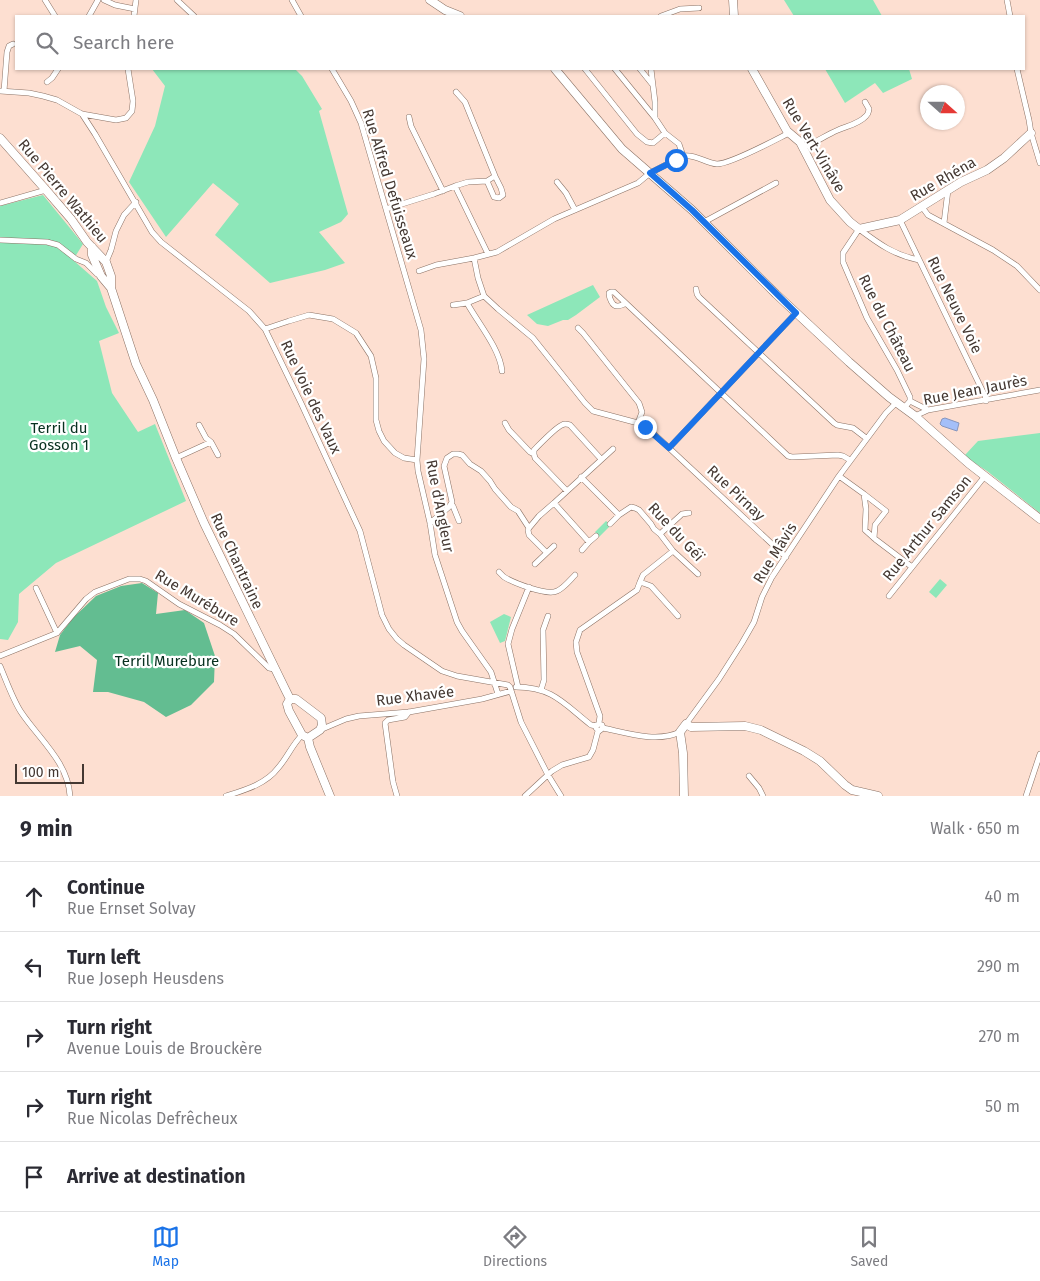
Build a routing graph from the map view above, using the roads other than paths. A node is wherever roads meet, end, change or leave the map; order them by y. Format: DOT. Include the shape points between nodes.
graph roads {
  1 [pos="45,0"];
  2 [pos="98,0"];
  3 [pos="104,0"];
  4 [pos="136,0"];
  5 [pos="177,0"];
  6 [pos="292,0"];
  7 [pos="430,0"];
  8 [pos="733,0"];
  9 [pos="1007,0"];
  10 [pos="699,8"];
  11 [pos="135,9"];
  12 [pos="54,15"];
  13 [pos="90,15"];
  14 [pos="134,15"];
  15 [pos="193,15"];
  16 [pos="300,15"];
  17 [pos="458,15"];
  18 [pos="663,15"];
  19 [pos="734,15"];
  20 [pos="1010,15"];
  21 [pos="13,44"];
  22 [pos="57,70"];
  23 [pos="128,70"];
  24 [pos="333,70"];
  25 [pos="556,70"];
  26 [pos="586,70"];
  27 [pos="616,70"];
  28 [pos="641,70"];
  29 [pos="651,70"];
  30 [pos="753,70"];
  31 [pos="1017,70"];
  32 [pos="47,82"];
  33 [pos="652,85"];
  34 [pos="2,91"];
  35 [pos="456,92"];
  36 [pos="865,102"];
  37 [pos="82,114"];
  38 [pos="409,117"];
  39 [pos="655,118"];
  40 [pos="790,132"];
  41 [pos="665,133"];
  42 [pos="1030,133"];
  43 [pos="0,138"];
  44 [pos="802,148"];
  45 [pos="684,156"];
  46 [pos="1040,163"];
  47 [pos="650,173"];
  48 [pos="495,176"];
  49 [pos="488,181"];
  50 [pos="557,182"];
  51 [pos="776,183"];
  52 [pos="455,186"];
  53 [pos="46,190"];
  54 [pos="948,190"];
  55 [pos="443,191"];
  56 [pos="136,202"];
  57 [pos="0,203"];
  58 [pos="922,207"];
  59 [pos="386,209"];
  60 [pos="575,210"];
  61 [pos="900,220"];
  62 [pos="704,222"];
  63 [pos="944,223"];
  64 [pos="858,230"];
  65 [pos="0,240"];
  66 [pos="92,247"];
  67 [pos="488,254"];
  68 [pos="474,258"];
  69 [pos="919,260"];
  70 [pos="95,261"];
  71 [pos="106,262"];
  72 [pos="86,263"];
  73 [pos="419,271"];
  74 [pos="101,276"];
  75 [pos="111,288"];
  76 [pos="696,288"];
  77 [pos="1040,290"];
  78 [pos="484,296"];
  79 [pos="467,303"];
  80 [pos="625,304"];
  81 [pos="454,305"];
  82 [pos="415,310"];
  83 [pos="796,313"];
  84 [pos="578,328"];
  85 [pos="265,329"];
  86 [pos="758,353"];
  87 [pos="502,372"];
  88 [pos="1040,390"];
  89 [pos="720,393"];
  90 [pos="986,401"];
  91 [pos="896,403"];
  92 [pos="907,405"];
  93 [pos="928,410"];
  94 [pos="915,416"];
  95 [pos="505,423"];
  96 [pos="638,423"];
  97 [pos="199,425"];
  98 [pos="866,438"];
  99 [pos="211,442"];
  100 [pos="669,448"];
  101 [pos="613,449"];
  102 [pos="534,454"];
  103 [pos="218,455"];
  104 [pos="176,458"];
  105 [pos="601,459"];
  106 [pos="417,460"];
  107 [pos="850,460"];
  108 [pos="839,476"];
  109 [pos="985,476"];
  110 [pos="581,477"];
  111 [pos="567,490"];
  112 [pos="864,494"];
  113 [pos="554,503"];
  114 [pos="451,504"];
  115 [pos="879,505"];
  116 [pos="866,509"];
  117 [pos="689,513"];
  118 [pos="619,515"];
  119 [pos="1040,519"];
  120 [pos="865,520"];
  121 [pos="458,521"];
  122 [pos="430,523"];
  123 [pos="610,524"];
  124 [pos="875,525"];
  125 [pos="529,528"];
  126 [pos="660,534"];
  127 [pos="596,536"];
  128 [pos="874,538"];
  129 [pos="589,542"];
  130 [pos="554,546"];
  131 [pos="582,550"];
  132 [pos="674,551"];
  133 [pos="546,552"];
  134 [pos="786,557"];
  135 [pos="535,564"];
  136 [pos="912,567"];
  137 [pos="499,572"];
  138 [pos="698,574"];
  139 [pos="575,575"];
  140 [pos="640,582"];
  141 [pos="529,587"];
  142 [pos="36,588"];
  143 [pos="889,596"];
  144 [pos="548,616"];
  145 [pos="678,616"];
  146 [pos="57,634"];
  147 [pos="0,656"];
  148 [pos="0,666"];
  149 [pos="275,672"];
  150 [pos="494,683"];
  151 [pos="518,686"];
  152 [pos="510,688"];
  153 [pos="541,690"];
  154 [pos="498,694"];
  155 [pos="290,700"];
  156 [pos="409,712"];
  157 [pos="321,718"];
  158 [pos="335,723"];
  159 [pos="686,724"];
  160 [pos="599,727"];
  161 [pos="320,730"];
  162 [pos="680,732"];
  163 [pos="302,738"];
  164 [pos="1040,754"];
  165 [pos="548,775"];
  166 [pos="749,776"];
  167 [pos="70,796"];
  168 [pos="226,796"];
  169 [pos="330,796"];
  170 [pos="397,796"];
  171 [pos="525,796"];
  172 [pos="561,796"];
  173 [pos="684,796"];
  174 [pos="763,796"];
  175 [pos="878,796"];
  176 [pos="1026,796"];
  1 -- 12 [label="street"];
  2 -- 13 [label="street"];
  3 -- 11 [label="street" via="115,6"];
  4 -- 11 [label="street"];
  5 -- 15 [label="street"];
  6 -- 16 [label="street"];
  7 -- 17 [label="street"];
  8 -- 19 [label="street"];
  9 -- 20 [label="street"];
  10 -- 18 [label="street" via="680,9"];
  11 -- 14 [label="street"];
  21 -- 34 [label="street" via="7,52"];
  22 -- 32 [label="street"];
  23 -- 37 [label="street" via="133,101 132,111 126,118 116,120"];
  24 -- 59 [label="street, Rue Alfred Defuisseaux" via="361,123"];
  25 -- 47 [label="street" via="622,150"];
  26 -- 41 [label="street" via="636,134 653,143"];
  27 -- 39 [label="street"];
  28 -- 33 [label="street"];
  29 -- 33 [label="street"];
  30 -- 40 [label="street, Rue Vert-Vinâve"];
  31 -- 42 [label="street"];
  33 -- 39 [label="street"];
  34 -- 37 [label="street" via="47,97"];
  35 -- 48 [label="street" via="465,102"];
  36 -- 44 [label="street" via="869,109 866,117"];
  37 -- 56 [label="street, Rue Voie des Vaux"];
  38 -- 55 [label="street"];
  39 -- 41 [label="street"];
  40 -- 44 [label="street, Rue Vert-Vinâve"];
  40 -- 45 [label="street" via="717,164 695,156"];
  41 -- 45 [label="street" via="679,144"];
  42 -- 46 [label="street"];
  42 -- 54 [label="street, Rue Rhéna" via="993,166"];
  43 -- 53 [label="street, Rue Pierre Wathieu"];
  44 -- 64 [label="street, Rue Vert-Vinâve" via="830,200"];
  45 -- 47 [label="street"];
  47 -- 60 [label="street" via="638,183"];
  47 -- 62 [label="street"];
  48 -- 49 [label="street"];
  48 -- 49 [label="street" via="503,195 499,198 494,196"];
  49 -- 52 [label="street"];
  50 -- 60 [label="street"];
  51 -- 62 [label="street"];
  52 -- 55 [label="street"];
  52 -- 67 [label="street"];
  53 -- 57 [label="street"];
  53 -- 66 [label="street, Rue Pierre Wathieu"];
  54 -- 58 [label="street, Rue Rhéna"];
  54 -- 63 [label="street"];
  55 -- 59 [label="street"];
  56 -- 71 [label="street" via="116,231"];
  56 -- 85 [label="street, Rue Voie des Vaux" via="152,232 162,242 249,311"];
  58 -- 61 [label="street, Rue Rhéna"];
  58 -- 63 [label="street"];
  59 -- 82 [label="street, Rue Alfred Defuisseaux"];
  60 -- 67 [label="street"];
  61 -- 64 [label="street, Rue Rhéna"];
  61 -- 69 [label="street, Rue Neuve Voie"];
  62 -- 83 [label="street"];
  63 -- 77 [label="street" via="1017,266"];
  64 -- 69 [label="street" via="898,255"];
  64 -- 92 [label="street, Rue du Château" via="843,253 843,262 867,318 910,397"];
  65 -- 72 [label="street, Rue Chantraine" via="47,242 58,245"];
  66 -- 70 [label="street, Rue Chantraine"];
  66 -- 71 [label="street, Rue Pierre Wathieu"];
  67 -- 68 [label="street"];
  68 -- 73 [label="street"];
  68 -- 78 [label="street"];
  69 -- 90 [label="street, Rue Neuve Voie"];
  70 -- 71 [label="street"];
  70 -- 72 [label="street"];
  70 -- 74 [label="street, Rue Chantraine"];
  71 -- 75 [label="street, Rue Chantraine"];
  72 -- 74 [label="street, Rue Chantraine"];
  74 -- 75 [label="street, Rue Chantraine"];
  75 -- 104 [label="street, Rue Chantraine" via="136,364"];
  76 -- 86 [label="street" via="699,297"];
  78 -- 79 [label="street"];
  78 -- 96 [label="street" via="537,341 593,411"];
  79 -- 81 [label="street"];
  79 -- 87 [label="street" via="493,344 502,362"];
  80 -- 89 [label="street"];
  82 -- 106 [label="street, Rue d'Angleur" via="424,359"];
  83 -- 86 [label="street"];
  83 -- 91 [label="street"];
  84 -- 96 [label="street" via="640,406 642,412"];
  85 -- 106 [label="street" via="310,315 333,319 356,334 371,356 376,378 376,420 384,442 404,458"];
  85 -- 150 [label="street, Rue Voie des Vaux" via="360,531 382,615 389,629 404,645 442,671"];
  86 -- 89 [label="street"];
  86 -- 98 [label="street" via="834,423 853,428"];
  88 -- 90 [label="street, Rue Jean Jaurès"];
  89 -- 100 [label="street"];
  89 -- 107 [label="street" via="788,456 838,455"];
  90 -- 93 [label="street, Rue Jean Jaurès"];
  91 -- 92 [label="street"];
  91 -- 98 [label="street, Rue Mâvis"];
  92 -- 93 [label="street"];
  92 -- 94 [label="street"];
  93 -- 94 [label="street, Rue Jean Jaurès"];
  94 -- 109 [label="street"];
  95 -- 102 [label="street"];
  96 -- 100 [label="street, Rue Pirnay"];
  97 -- 99 [label="street"];
  98 -- 107 [label="street, Rue Mâvis"];
  99 -- 103 [label="street"];
  99 -- 104 [label="street"];
  100 -- 134 [label="street, Rue Pirnay"];
  101 -- 105 [label="street"];
  102 -- 105 [label="street" via="544,440 562,424 567,424"];
  102 -- 111 [label="street"];
  104 -- 149 [label="street, Rue Chantraine"];
  105 -- 110 [label="street"];
  106 -- 122 [label="street, Rue d'Angleur"];
  107 -- 108 [label="street, Rue Mâvis"];
  108 -- 112 [label="street"];
  108 -- 134 [label="street, Rue Mâvis"];
  109 -- 119 [label="street"];
  109 -- 136 [label="street, Rue Arthur Samson"];
  110 -- 111 [label="street"];
  110 -- 118 [label="street"];
  111 -- 113 [label="street"];
  112 -- 115 [label="street"];
  112 -- 116 [label="street"];
  113 -- 125 [label="street"];
  113 -- 129 [label="street"];
  114 -- 121 [label="street"];
  114 -- 122 [label="street"];
  114 -- 125 [label="street" via="444,466 446,458 453,454 462,455 518,511"];
  115 -- 116 [label="street"];
  115 -- 124 [label="street" via="886,511"];
  116 -- 120 [label="street"];
  117 -- 126 [label="street" via="682,514"];
  118 -- 123 [label="street"];
  118 -- 126 [label="street, Rue du Géï" via="631,507 635,508"];
  120 -- 124 [label="street"];
  120 -- 128 [label="street" via="865,530"];
  122 -- 150 [label="street, Rue d'Angleur" via="435,554 456,622 486,664"];
  124 -- 128 [label="street"];
  125 -- 133 [label="street" via="529,535"];
  126 -- 132 [label="street, Rue du Géï"];
  127 -- 129 [label="street"];
  128 -- 136 [label="street"];
  129 -- 131 [label="street"];
  130 -- 133 [label="street"];
  132 -- 138 [label="street, Rue du Géï"];
  132 -- 140 [label="street" via="643,575"];
  133 -- 135 [label="street"];
  134 -- 159 [label="street, Rue Mâvis" via="762,597 754,622 742,643"];
  136 -- 143 [label="street, Rue Arthur Samson"];
  137 -- 141 [label="street"];
  139 -- 141 [label="street" via="556,592 547,593"];
  140 -- 145 [label="street" via="651,586"];
  140 -- 160 [label="street" via="637,590 580,630 576,642 600,716"];
  141 -- 151 [label="street" via="508,644"];
  142 -- 146 [label="street"];
  144 -- 153 [label="street" via="543,630 544,680"];
  146 -- 147 [label="street, Rue Murébure"];
  146 -- 149 [label="street, Rue Murébure" via="95,592 129,579 140,579 234,634"];
  148 -- 167 [label="street" via="20,711 51,750 66,776"];
  149 -- 155 [label="street, Rue Chantraine"];
  150 -- 152 [label="street, Rue Voie des Vaux"];
  150 -- 154 [label="street, Rue d'Angleur"];
  151 -- 152 [label="street"];
  151 -- 153 [label="street"];
  152 -- 154 [label="street, Rue Xhavée"];
  152 -- 165 [label="street" via="521,722"];
  153 -- 160 [label="street" via="559,699 591,725"];
  154 -- 156 [label="street, Rue Xhavée"];
  155 -- 157 [label="street" via="296,699"];
  155 -- 163 [label="street, Rue Chantraine" via="289,711"];
  156 -- 158 [label="street, Rue Xhavée" via="359,716"];
  156 -- 170 [label="street" via="405,717 388,720 385,724"];
  157 -- 158 [label="street"];
  157 -- 161 [label="street"];
  158 -- 161 [label="street, Rue Xhavée"];
  159 -- 162 [label="street"];
  159 -- 175 [label="street" via="745,726 761,730 820,761 852,790"];
  160 -- 162 [label="street" via="647,736 671,736"];
  160 -- 165 [label="street" via="589,757 562,766"];
  161 -- 163 [label="street"];
  162 -- 173 [label="street"];
  163 -- 168 [label="street" via="268,779"];
  163 -- 169 [label="street, Rue Chantraine" via="310,747"];
  164 -- 176 [label="street"];
  165 -- 171 [label="street"];
  165 -- 172 [label="street"];
  166 -- 174 [label="street"];
}
